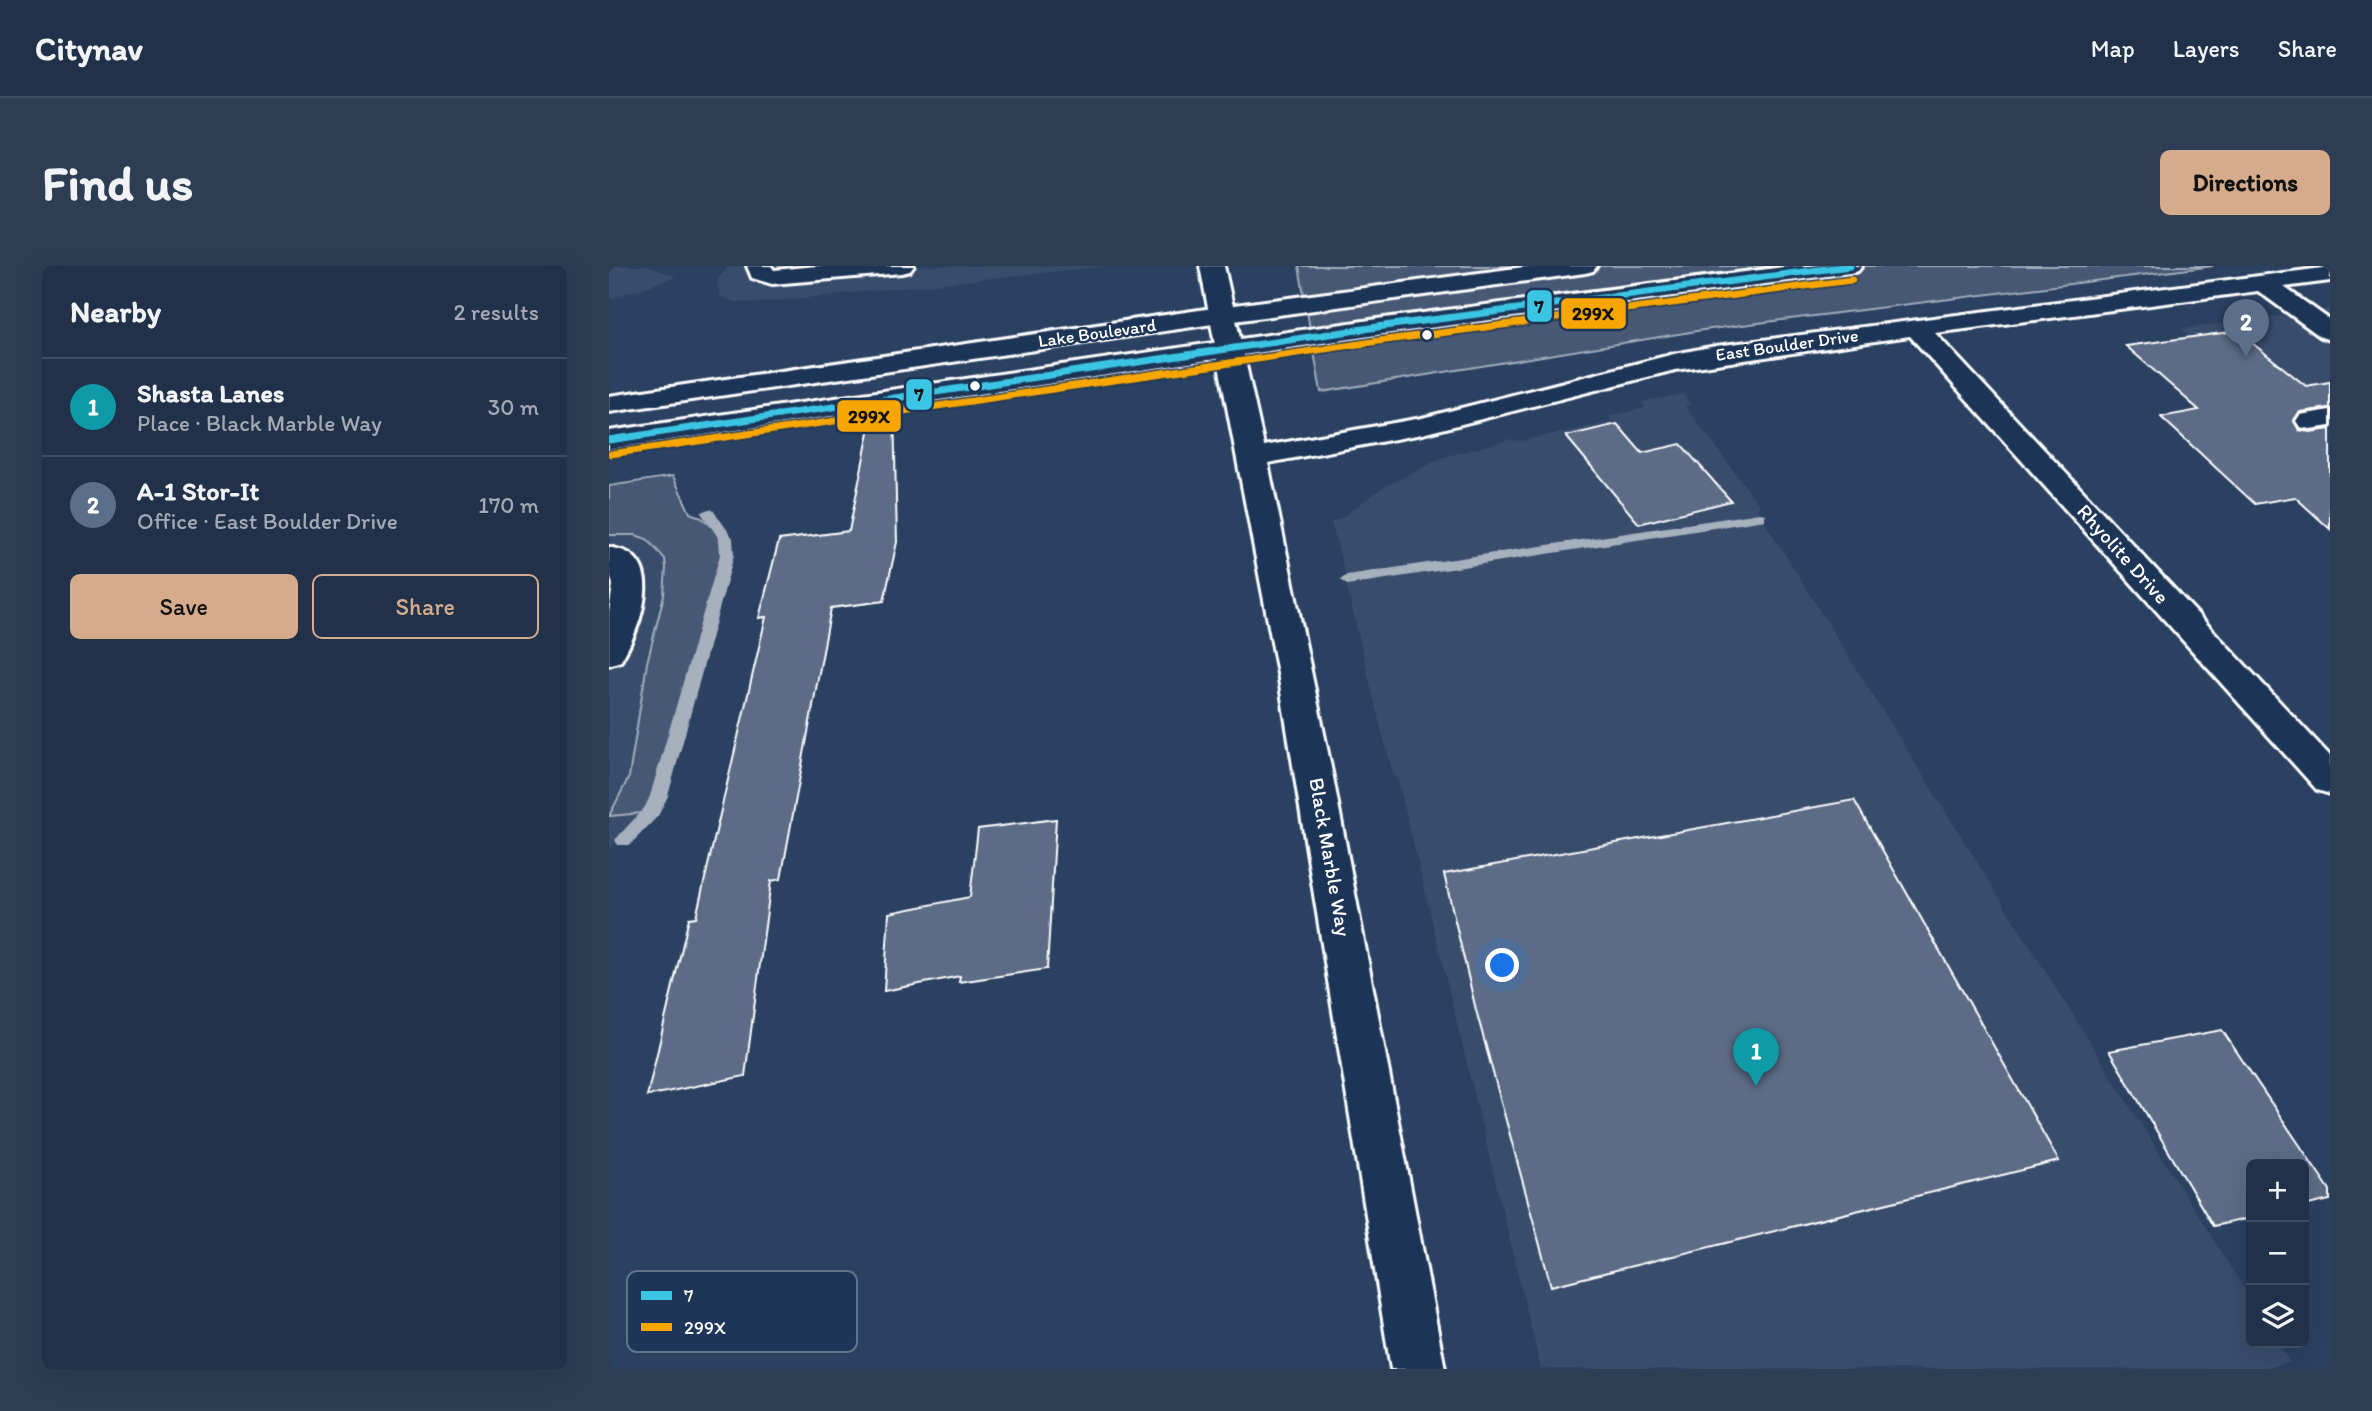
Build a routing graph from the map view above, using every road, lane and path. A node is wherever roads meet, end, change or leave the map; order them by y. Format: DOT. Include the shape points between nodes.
graph roads {
  1 [pos="759,266"];
  2 [pos="820,266"];
  3 [pos="902,266"];
  4 [pos="1212,266"];
  5 [pos="1585,266"];
  6 [pos="1850,266"];
  7 [pos="843,272"];
  8 [pos="2330,274"];
  9 [pos="2263,283"];
  10 [pos="1220,315"];
  11 [pos="1916,328"];
  12 [pos="2330,332"];
  13 [pos="1226,348"];
  14 [pos="609,404"];
  15 [pos="609,440"];
  16 [pos="1252,457"];
  17 [pos="609,557"];
  18 [pos="609,653"];
  19 [pos="2330,780"];
  20 [pos="1418,1369"];
  1 -- 7 [label="street" via="760,273 772,277"];
  2 -- 7 [label="street"];
  3 -- 7 [label="street"];
  4 -- 10 [label="street, Black Marble Way"];
  5 -- 10 [label="street, Lake Boulevard"];
  6 -- 13 [label="street, Lake Boulevard"];
  8 -- 9 [label="street, East Boulder Drive"];
  9 -- 11 [label="street, East Boulder Drive"];
  9 -- 12 [label="street"];
  10 -- 13 [label="street, Black Marble Way"];
  10 -- 14 [label="street, Lake Boulevard"];
  11 -- 16 [label="street, East Boulder Drive" via="1674,362 1422,426"];
  11 -- 19 [label="street, Rhyolite Drive"];
  13 -- 15 [label="street, Lake Boulevard"];
  13 -- 16 [label="street, Black Marble Way"];
  16 -- 20 [label="street, Black Marble Way" via="1323,816"];
  17 -- 18 [label="street" via="625,566 629,582 627,613"];
}
